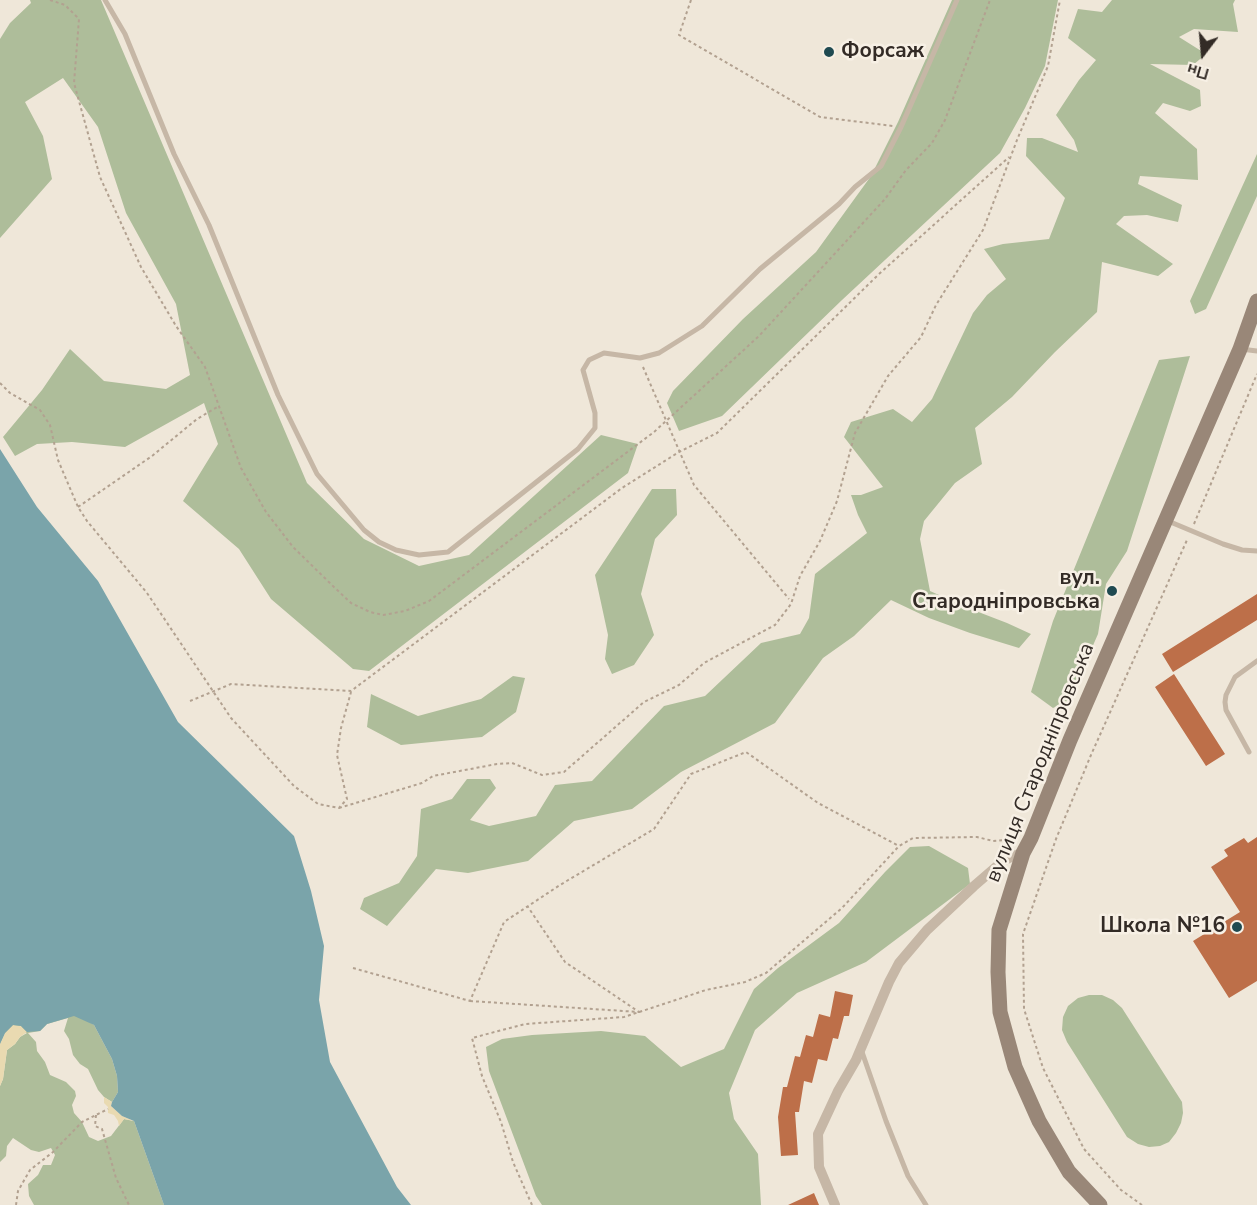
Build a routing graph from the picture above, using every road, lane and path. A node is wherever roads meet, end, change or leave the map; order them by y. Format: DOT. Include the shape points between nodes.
graph roads {
  1 [pos="50,0"];
  2 [pos="105,0"];
  3 [pos="691,0"];
  4 [pos="957,0"];
  5 [pos="990,0"];
  6 [pos="1060,0"];
  7 [pos="901,127"];
  8 [pos="1011,155"];
  9 [pos="1257,301"];
  10 [pos="1240,349"];
  11 [pos="1257,351"];
  12 [pos="640,358"];
  13 [pos="1257,374"];
  14 [pos="0,383"];
  15 [pos="219,406"];
  16 [pos="666,421"];
  17 [pos="679,452"];
  18 [pos="78,507"];
  19 [pos="1167,520"];
  20 [pos="1191,531"];
  21 [pos="1257,551"];
  22 [pos="789,599"];
  23 [pos="1257,661"];
  24 [pos="213,691"];
  25 [pos="351,691"];
  26 [pos="190,701"];
  27 [pos="1249,752"];
  28 [pos="339,808"];
  29 [pos="1031,838"];
  30 [pos="899,846"];
  31 [pos="1023,854"];
  32 [pos="527,906"];
  33 [pos="352,968"];
  34 [pos="470,1001"];
  35 [pos="639,1012"];
  36 [pos="861,1049"];
  37 [pos="108,1109"];
  38 [pos="96,1115"];
  39 [pos="16,1205"];
  40 [pos="129,1205"];
  41 [pos="532,1205"];
  42 [pos="835,1205"];
  43 [pos="926,1205"];
  44 [pos="1100,1205"];
  45 [pos="1142,1205"];
  1 -- 15 [label="path" via="64,5 79,19 74,83 100,177 141,267 205,367"];
  2 -- 12 [label="lane" via="125,34 278,395 317,474 379,542 419,555 448,552 578,449 595,428 583,369 589,360 604,352"];
  3 -- 7 [label="path" via="679,35 820,117"];
  4 -- 7 [label="lane"];
  5 -- 16 [label="path" via="945,120 932,143 759,336"];
  6 -- 8 [label="path" via="1048,66"];
  7 -- 12 [label="lane" via="881,166 760,268 702,326 659,353"];
  8 -- 17 [label="path" via="878,275 717,433"];
  8 -- 28 [label="path" via="983,230 936,305 921,337 888,376 855,433 837,501 791,603 776,625 704,663 680,685 644,702 564,772 542,775 512,763 497,764 433,776 422,783"];
  9 -- 10 [label="street, вулиця Стародніпровська"];
  10 -- 11 [label="lane"];
  10 -- 19 [label="street, вулиця Стародніпровська"];
  12 -- 16 [label="path"];
  13 -- 20 [label="path"];
  14 -- 18 [label="path" via="40,410 51,425 58,460"];
  15 -- 16 [label="path" via="241,468 266,512 293,547 351,603 383,615 429,601"];
  15 -- 18 [label="path"];
  16 -- 17 [label="path"];
  17 -- 22 [label="path" via="694,485"];
  17 -- 25 [label="path" via="622,488"];
  18 -- 24 [label="path" via="147,593"];
  19 -- 20 [label="lane"];
  19 -- 29 [label="street, вулиця Стародніпровська"];
  20 -- 21 [label="lane" via="1242,550"];
  20 -- 45 [label="path" via="1082,776 1023,934 1024,1009 1043,1068 1084,1149 1121,1190"];
  23 -- 27 [label="lane" via="1235,677 1225,702"];
  24 -- 25 [label="path" via="231,684"];
  24 -- 26 [label="path"];
  24 -- 28 [label="path" via="231,718 294,786 318,804"];
  25 -- 28 [label="path" via="338,755 347,800"];
  29 -- 30 [label="path" via="913,838"];
  29 -- 31 [label="street, вулиця Стародніпровська"];
  30 -- 32 [label="path" via="818,803 746,752 691,774 654,830"];
  30 -- 35 [label="path" via="842,908 766,973"];
  31 -- 36 [label="street" via="1003,861 974,886 899,963"];
  31 -- 44 [label="street, вулиця Стародніпровська" via="999,930 1000,1012 1015,1067 1039,1121 1069,1172"];
  32 -- 34 [label="path" via="504,922"];
  32 -- 35 [label="path" via="565,962"];
  33 -- 34 [label="path"];
  34 -- 35 [label="path"];
  35 -- 41 [label="path" via="624,1017 525,1024 472,1038 482,1076"];
  36 -- 42 [label="street" via="818,1134 819,1167"];
  36 -- 43 [label="lane" via="908,1176"];
  37 -- 38 [label="path"];
  38 -- 39 [label="path" via="82,1122 30,1170 18,1191"];
  38 -- 40 [label="path" via="94,1126 102,1129 116,1178"];
}
